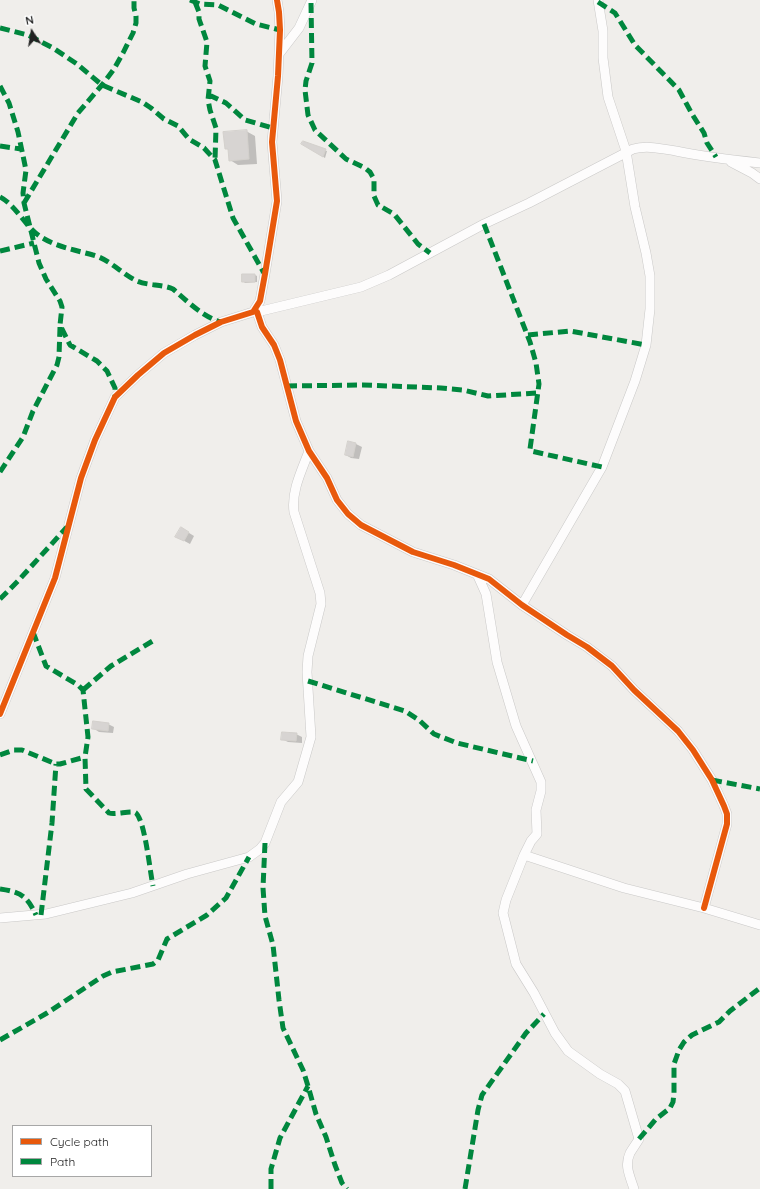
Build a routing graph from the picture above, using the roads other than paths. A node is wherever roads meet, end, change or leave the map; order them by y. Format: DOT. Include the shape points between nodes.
graph roads {
  1 [pos="277,0"];
  2 [pos="312,0"];
  3 [pos="598,0"];
  4 [pos="279,54"];
  5 [pos="626,151"];
  6 [pos="724,159"];
  7 [pos="760,163"];
  8 [pos="760,180"];
  9 [pos="255,312"];
  10 [pos="309,451"];
  11 [pos="477,574"];
  12 [pos="522,605"];
  13 [pos="0,714"];
  14 [pos="524,855"];
  15 [pos="704,908"];
  16 [pos="0,918"];
  17 [pos="760,925"];
  18 [pos="634,1189"];
  1 -- 4 [label="street"];
  2 -- 4 [label="street" via="299,28"];
  3 -- 5 [label="street" via="608,97"];
  4 -- 9 [label="street" via="272,142 277,201 266,274"];
  5 -- 6 [label="street" via="640,147 662,148"];
  5 -- 9 [label="street" via="389,275 361,287"];
  5 -- 12 [label="street" via="650,276 646,345 602,467"];
  6 -- 7 [label="street"];
  6 -- 8 [label="street" via="752,173"];
  9 -- 10 [label="street" via="280,360 296,421"];
  9 -- 13 [label="street" via="222,322 164,353 115,397 81,478 55,578"];
  10 -- 11 [label="street" via="327,478 337,500 361,525 413,552"];
  10 -- 16 [label="street" via="293,502 321,604 308,656 311,737 298,782 281,802 265,843 249,858 186,874 132,893 46,914"];
  11 -- 12 [label="street" via="489,579"];
  11 -- 14 [label="street" via="486,594 497,662 516,726 541,782 536,810 537,834"];
  12 -- 15 [label="street" via="612,666 678,731 712,780 727,814 727,824"];
  14 -- 15 [label="street" via="624,888"];
  14 -- 18 [label="street" via="503,913 516,964 568,1051 625,1091 639,1139 628,1163"];
  15 -- 17 [label="street"];
}
